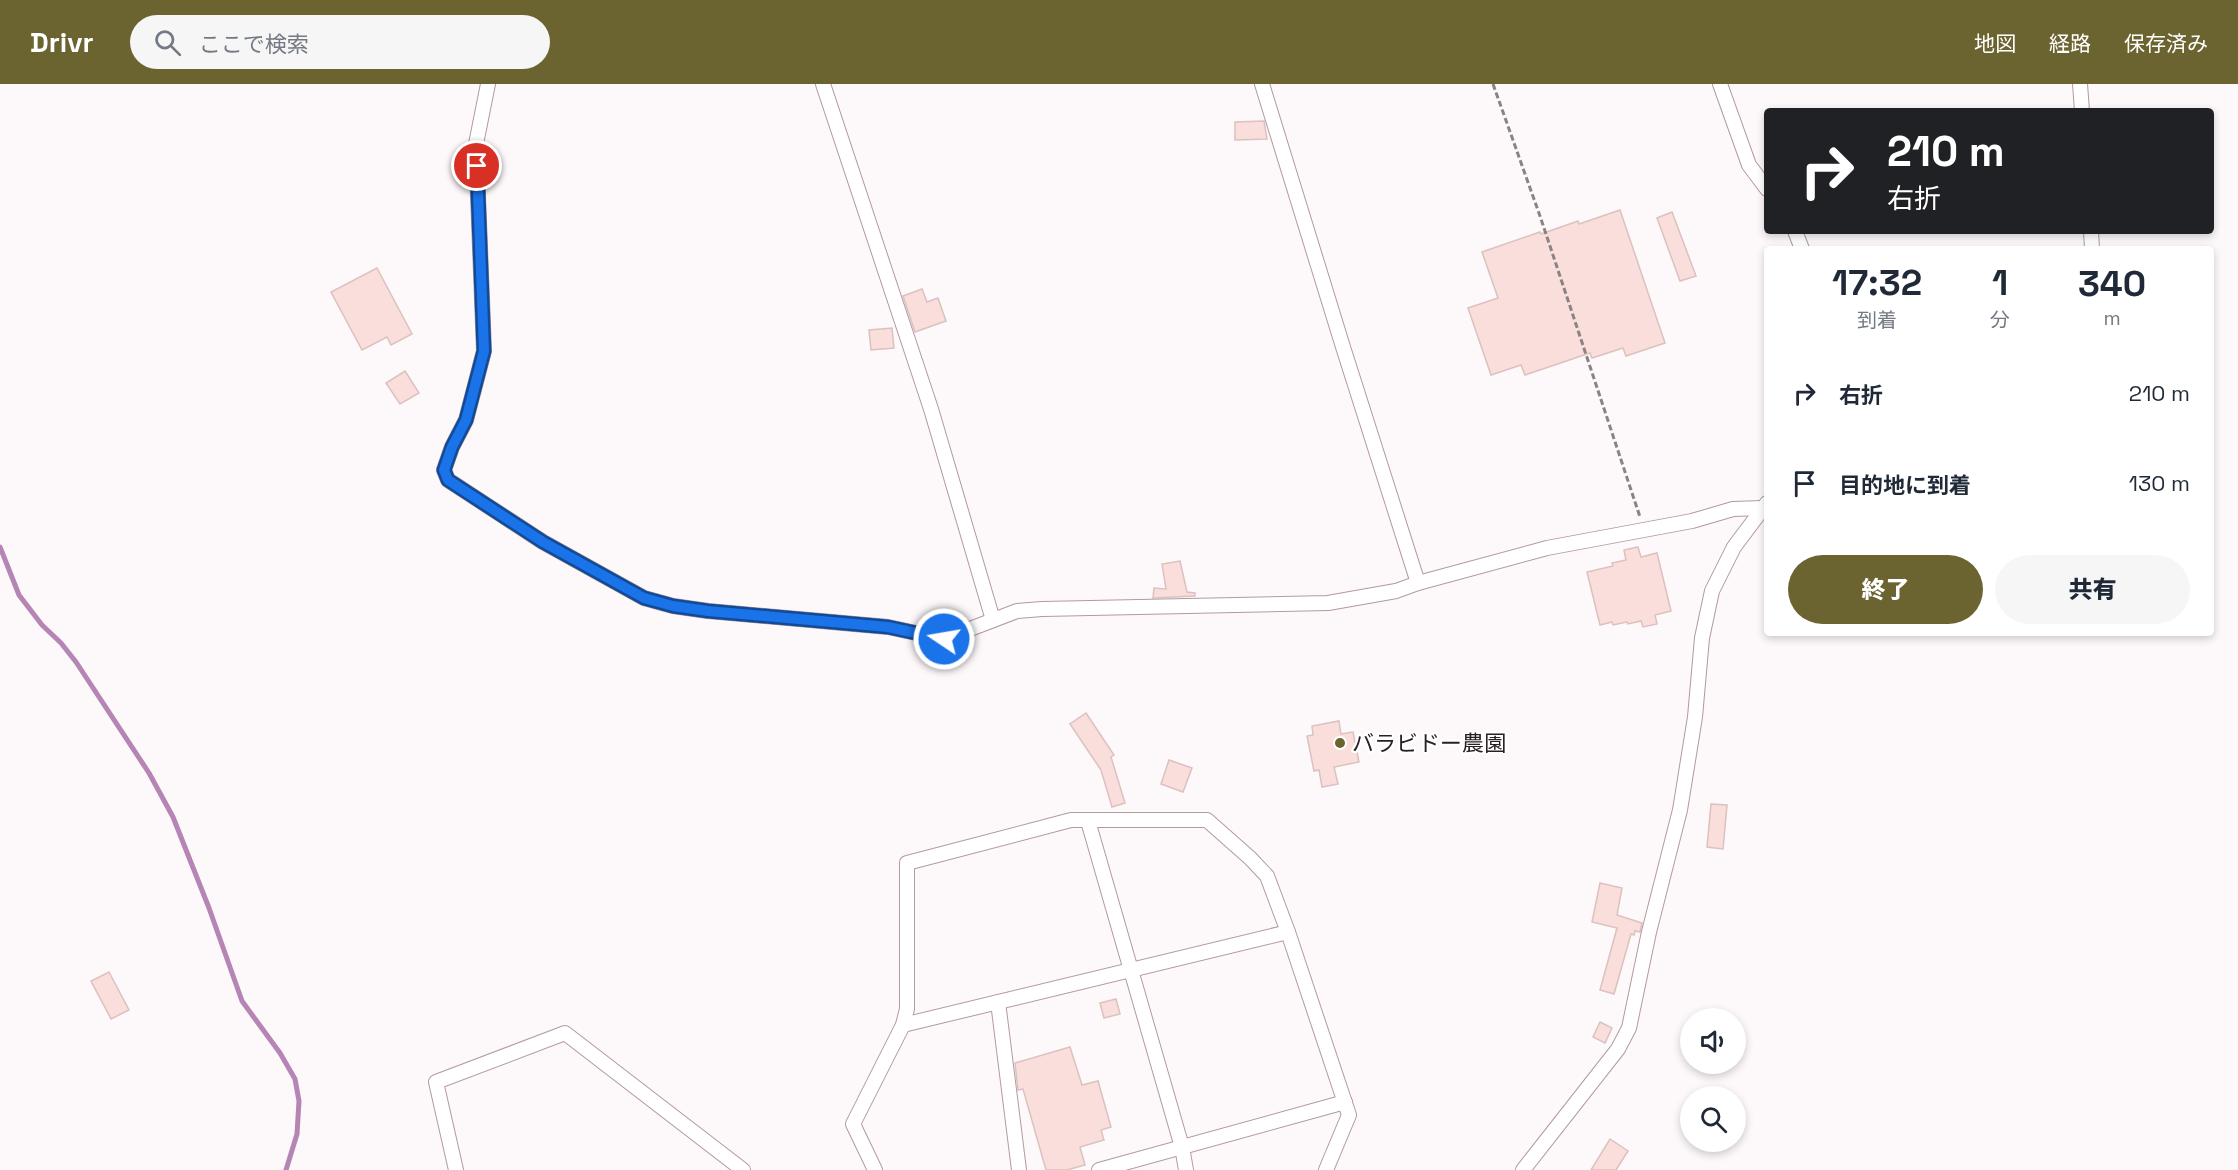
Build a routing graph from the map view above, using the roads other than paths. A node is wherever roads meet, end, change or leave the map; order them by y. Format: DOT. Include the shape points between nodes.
graph roads {
  1 [pos="488,84"];
  2 [pos="824,84"];
  3 [pos="1262,84"];
  4 [pos="1720,84"];
  5 [pos="2080,84"];
  6 [pos="2082,108"];
  7 [pos="1764,185"];
  8 [pos="1764,505"];
  9 [pos="1764,506"];
  10 [pos="1418,583"];
  11 [pos="993,620"];
  12 [pos="1088,821"];
  13 [pos="1288,932"];
  14 [pos="1130,970"];
  15 [pos="998,1002"];
  16 [pos="903,1025"];
  17 [pos="1345,1102"];
  18 [pos="1182,1147"];
  19 [pos="456,1170"];
  20 [pos="743,1170"];
  21 [pos="875,1170"];
  22 [pos="1019,1170"];
  23 [pos="1099,1170"];
  24 [pos="1186,1170"];
  25 [pos="1326,1170"];
  26 [pos="1523,1170"];
  1 -- 11 [label="street" via="476,144 484,351 466,420 444,470 448,480 543,542 644,598 673,606 888,627 944,639"];
  2 -- 11 [label="street" via="931,409"];
  3 -- 10 [label="street"];
  4 -- 7 [label="street" via="1749,165"];
  5 -- 6 [label="street"];
  8 -- 10 [label="street" via="1547,548"];
  9 -- 26 [label="street" via="1734,547 1712,591 1702,638 1695,717 1680,810 1629,1028 1618,1049"];
  10 -- 11 [label="street" via="1396,591 1328,603 1042,609 1017,611"];
  12 -- 13 [label="street" via="1207,820 1267,876"];
  12 -- 14 [label="street"];
  12 -- 16 [label="street" via="1071,820 907,863 907,1009"];
  13 -- 14 [label="street"];
  13 -- 17 [label="street"];
  14 -- 15 [label="street"];
  14 -- 18 [label="street"];
  15 -- 16 [label="street"];
  15 -- 22 [label="street"];
  16 -- 21 [label="street" via="853,1124"];
  17 -- 18 [label="street"];
  17 -- 25 [label="street" via="1349,1115"];
  18 -- 23 [label="street"];
  18 -- 24 [label="street"];
  19 -- 20 [label="street" via="436,1082 565,1033"];
}
